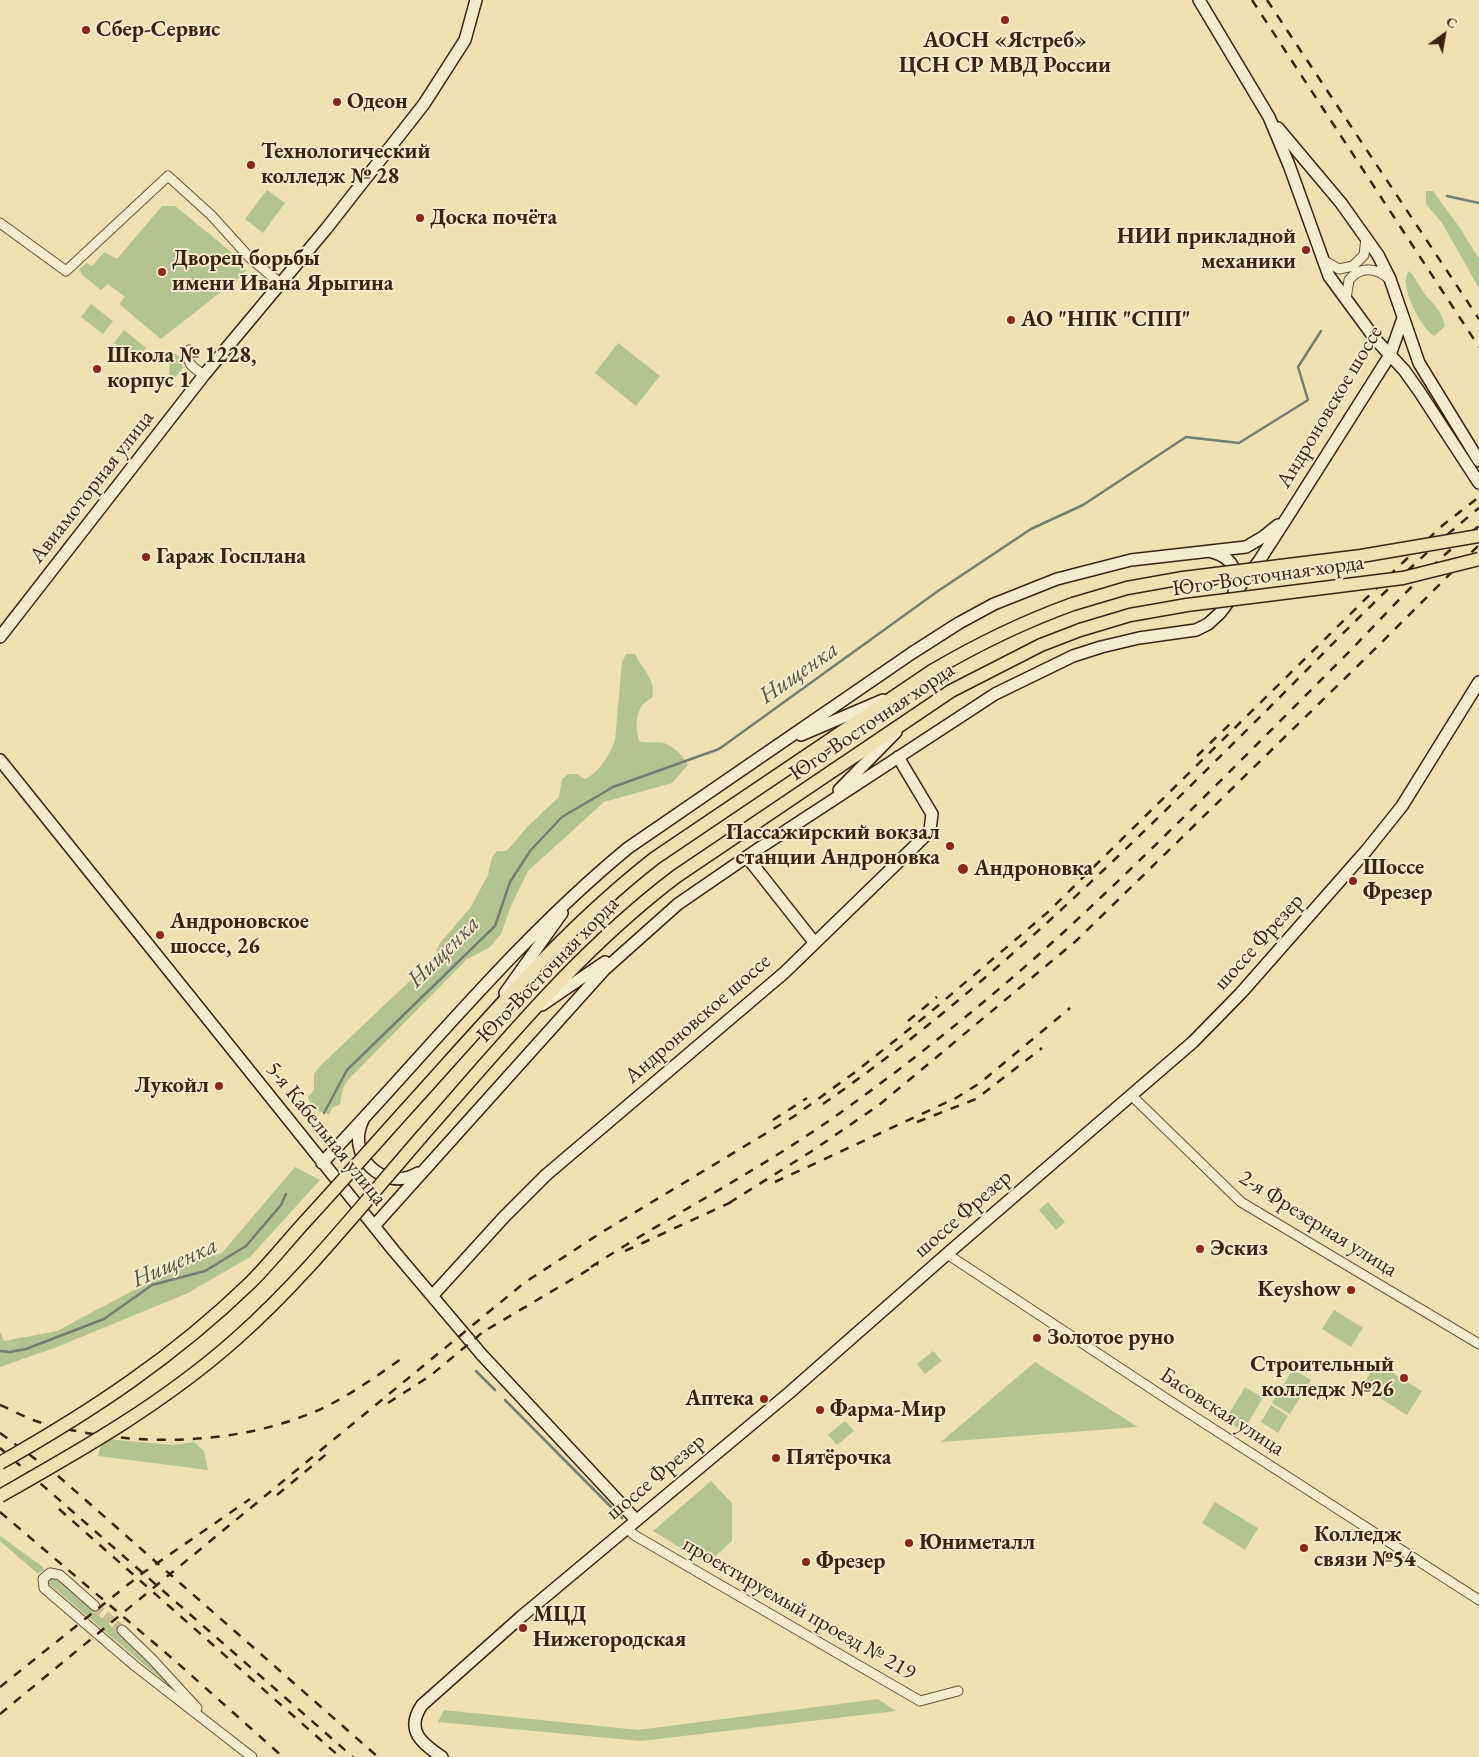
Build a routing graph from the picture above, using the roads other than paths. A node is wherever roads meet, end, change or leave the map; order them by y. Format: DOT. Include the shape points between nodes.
graph roads {
  1 [pos="476,0"];
  2 [pos="1199,0"];
  3 [pos="1269,117"];
  4 [pos="0,224"];
  5 [pos="1365,233"];
  6 [pos="1321,258"];
  7 [pos="1390,279"];
  8 [pos="280,283"];
  9 [pos="1346,303"];
  10 [pos="1403,318"];
  11 [pos="189,350"];
  12 [pos="1390,355"];
  13 [pos="204,376"];
  14 [pos="1454,434"];
  15 [pos="1479,461"];
  16 [pos="1479,483"];
  17 [pos="1288,516"];
  18 [pos="1479,536"];
  19 [pos="1208,552"];
  20 [pos="1479,559"];
  21 [pos="1234,595"];
  22 [pos="0,636"];
  23 [pos="1479,682"];
  24 [pos="903,691"];
  25 [pos="908,720"];
  26 [pos="776,746"];
  27 [pos="898,757"];
  28 [pos="0,760"];
  29 [pos="822,807"];
  30 [pos="747,857"];
  31 [pos="579,889"];
  32 [pos="633,942"];
  33 [pos="814,942"];
  34 [pos="530,1013"];
  35 [pos="484,1024"];
  36 [pos="1131,1095"];
  37 [pos="368,1113"];
  38 [pos="322,1163"];
  39 [pos="427,1166"];
  40 [pos="374,1226"];
  41 [pos="947,1254"];
  42 [pos="433,1295"];
  43 [pos="1479,1344"];
  44 [pos="0,1464"];
  45 [pos="0,1496"];
  46 [pos="636,1520"];
  47 [pos="626,1528"];
  48 [pos="1479,1600"];
  49 [pos="95,1606"];
  50 [pos="122,1630"];
  51 [pos="958,1691"];
  52 [pos="206,1720"];
  53 [pos="252,1757"];
  54 [pos="442,1757"];
  1 -- 8 [label="street, Авиамоторная улица" via="465,40 424,104"];
  2 -- 3 [label="street"];
  3 -- 5 [label="street"];
  3 -- 6 [label="street"];
  4 -- 8 [label="street" via="66,271 168,176 211,215 250,258"];
  5 -- 6 [label="street" via="1364,255 1353,266 1339,269"];
  5 -- 7 [label="street"];
  6 -- 9 [label="street"];
  7 -- 9 [label="street" via="1378,271 1359,271 1346,285"];
  7 -- 10 [label="street"];
  8 -- 13 [label="street, Авиамоторная улица"];
  9 -- 12 [label="street"];
  10 -- 12 [label="street, Андроновское шоссе"];
  10 -- 14 [label="street" via="1420,363"];
  11 -- 13 [label="street" via="187,358 190,365"];
  12 -- 14 [label="street"];
  12 -- 17 [label="street, Андроновское шоссе"];
  13 -- 22 [label="street, Авиамоторная улица"];
  14 -- 15 [label="street"];
  14 -- 16 [label="street"];
  17 -- 19 [label="street" via="1246,547"];
  17 -- 21 [label="street, Андроновское шоссе"];
  18 -- 24 [label="main road, Юго-Восточная хорда, bridge" via="1361,556 1127,588 1031,619 978,644"];
  19 -- 21 [label="street" via="1224,557 1234,567 1237,580"];
  19 -- 26 [label="street" via="1165,555 1096,568 1057,579 994,604 912,653"];
  20 -- 25 [label="main road, Юго-Восточная хорда, bridge" via="1403,578 1130,615 1040,645 951,691"];
  21 -- 27 [label="street, Андроновское шоссе" via="1220,613 1196,630 1101,647 1031,675 995,694"];
  23 -- 36 [label="street, шоссе Фрезер" via="1402,806 1366,851 1216,1019"];
  24 -- 26 [label="street"];
  24 -- 35 [label="main road, Юго-Восточная хорда" via="702,825 614,890 540,960"];
  25 -- 29 [label="street"];
  25 -- 34 [label="main road, Юго-Восточная хорда" via="677,876 634,909 593,946"];
  26 -- 31 [label="street" via="628,848"];
  27 -- 29 [label="street, Андроновское шоссе"];
  27 -- 33 [label="street, Андроновское шоссе" via="932,814 930,830"];
  28 -- 38 [label="street, 5-я Кабельная улица"];
  29 -- 30 [label="street"];
  30 -- 32 [label="street" via="678,904"];
  30 -- 33 [label="street"];
  31 -- 35 [label="street"];
  31 -- 37 [label="street"];
  32 -- 34 [label="street"];
  32 -- 39 [label="street"];
  33 -- 42 [label="street, Андроновское шоссе" via="784,973 546,1175"];
  34 -- 45 [label="main road, Юго-Восточная хорда, bridge" via="276,1301 236,1340 139,1414"];
  35 -- 44 [label="main road, Юго-Восточная хорда, bridge" via="252,1281 211,1319 118,1392"];
  36 -- 41 [label="street, шоссе Фрезер"];
  36 -- 43 [label="street, 2-я Фрезерная улица" via="1241,1202"];
  37 -- 38 [label="street"];
  37 -- 39 [label="street" via="358,1138 362,1158 371,1169 389,1178 403,1179 416,1175"];
  38 -- 40 [label="street, 5-я Кабельная улица"];
  39 -- 40 [label="street"];
  40 -- 42 [label="street, 5-я Кабельная улица"];
  41 -- 46 [label="street, шоссе Фрезер" via="789,1393"];
  41 -- 48 [label="street, Басовская улица"];
  42 -- 46 [label="street, 5-я Кабельная улица" via="482,1355"];
  46 -- 47 [label="street, шоссе Фрезер"];
  47 -- 51 [label="street, проектируемый проезд № 219" via="920,1701"];
  47 -- 54 [label="street, шоссе Фрезер" via="425,1701 416,1713 415,1731 421,1741"];
  49 -- 52 [label="street" via="60,1575 50,1573 43,1579 44,1588 135,1666"];
  50 -- 52 [label="street" via="182,1690"];
  52 -- 53 [label="street"];
}
